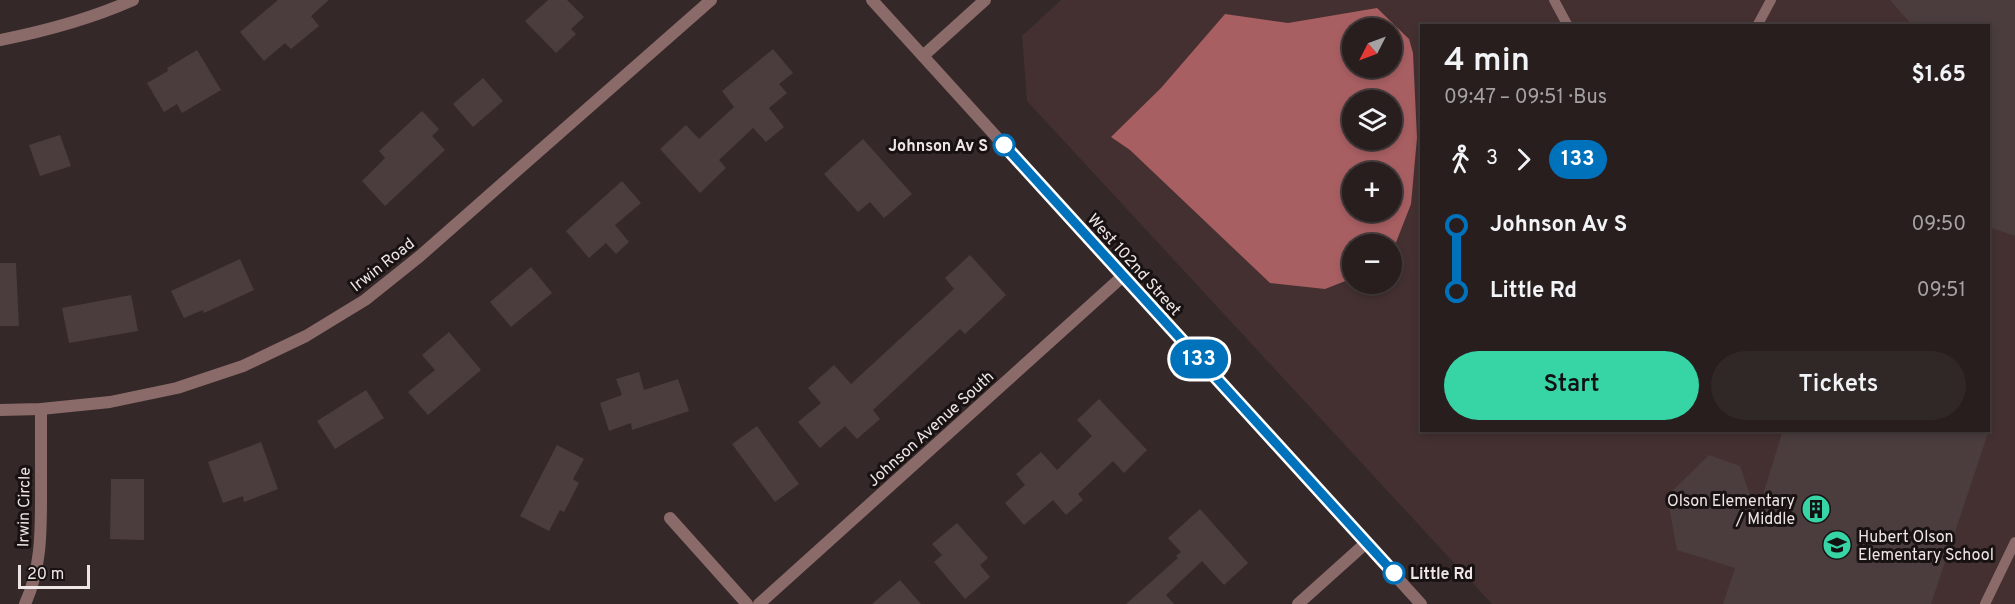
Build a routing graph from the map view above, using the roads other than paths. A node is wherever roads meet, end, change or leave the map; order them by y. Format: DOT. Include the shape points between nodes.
graph roads {
  1 [pos="133,0"];
  2 [pos="711,0"];
  3 [pos="872,0"];
  4 [pos="985,0"];
  5 [pos="1554,0"];
  6 [pos="1771,0"];
  7 [pos="1567,24"];
  8 [pos="1757,24"];
  9 [pos="0,40"];
  10 [pos="923,56"];
  11 [pos="1123,276"];
  12 [pos="41,409"];
  13 [pos="0,410"];
  14 [pos="670,518"];
  15 [pos="2015,542"];
  16 [pos="1366,543"];
  17 [pos="25,604"];
  18 [pos="747,604"];
  19 [pos="759,604"];
  20 [pos="1298,604"];
  21 [pos="1421,604"];
  22 [pos="1985,604"];
  1 -- 9 [label="street" via="39,33"];
  2 -- 12 [label="street, Irwin Road" via="365,300 306,336 243,366 177,388 110,402"];
  3 -- 10 [label="street, West 102nd Street"];
  4 -- 10 [label="street"];
  5 -- 7 [label="lane"];
  6 -- 8 [label="lane"];
  10 -- 11 [label="street, West 102nd Street"];
  11 -- 16 [label="street, West 102nd Street"];
  11 -- 19 [label="street, Johnson Avenue South"];
  12 -- 13 [label="street, Irwin Road"];
  12 -- 17 [label="street, Irwin Circle" via="39,561"];
  14 -- 18 [label="street"];
  15 -- 22 [label="lane"];
  16 -- 20 [label="street"];
  16 -- 21 [label="street, West 102nd Street"];
}
